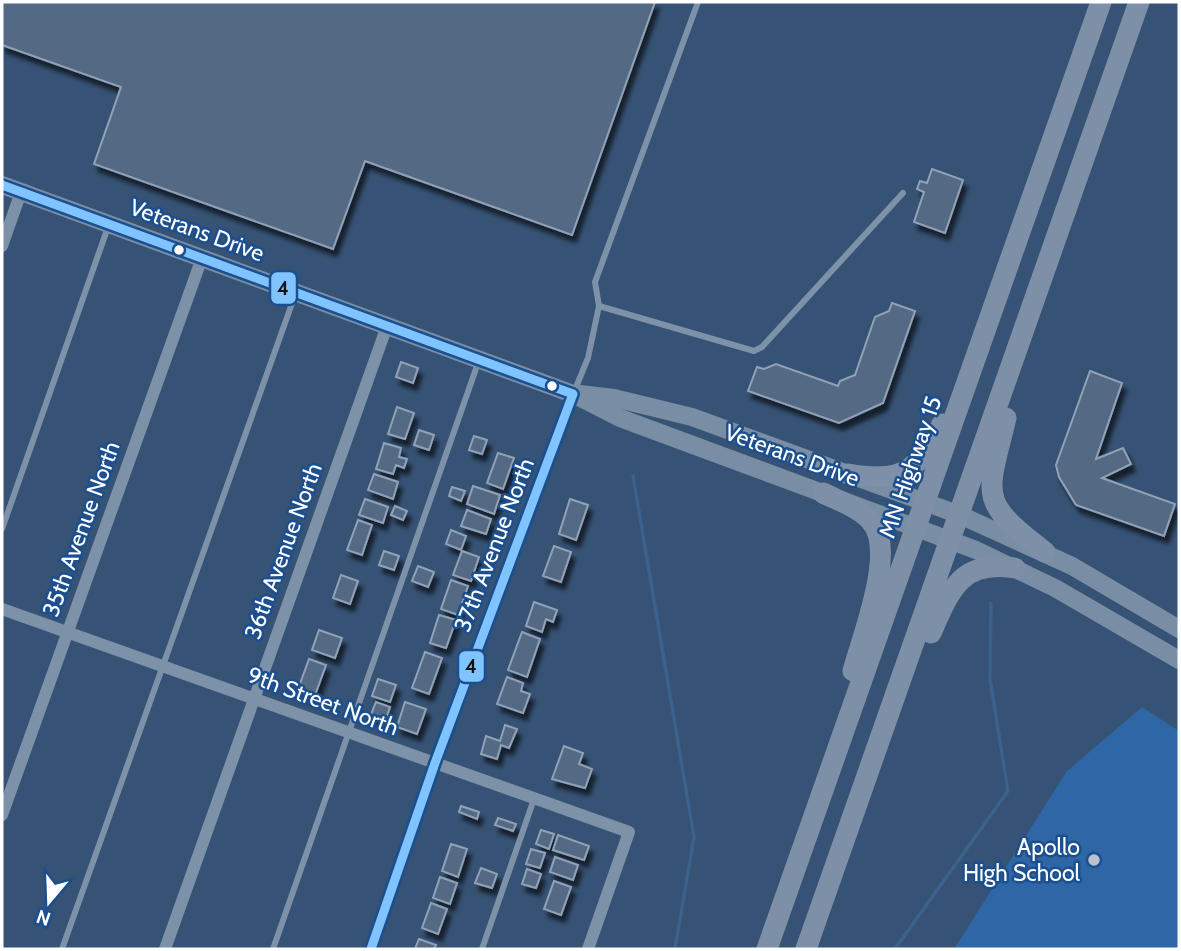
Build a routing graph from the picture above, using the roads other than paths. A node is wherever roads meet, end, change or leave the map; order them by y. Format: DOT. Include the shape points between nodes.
graph roads {
  1 [pos="698,2"];
  2 [pos="1101,2"];
  3 [pos="1139,2"];
  4 [pos="2,185"];
  5 [pos="21,192"];
  6 [pos="903,193"];
  7 [pos="109,224"];
  8 [pos="2,246"];
  9 [pos="201,258"];
  10 [pos="1038,290"];
  11 [pos="296,292"];
  12 [pos="599,306"];
  13 [pos="387,326"];
  14 [pos="979,350"];
  15 [pos="479,360"];
  16 [pos="573,394"];
  17 [pos="848,474"];
  18 [pos="823,493"];
  19 [pos="925,503"];
  20 [pos="960,515"];
  21 [pos="917,527"];
  22 [pos="2,529"];
  23 [pos="951,540"];
  24 [pos="1045,552"];
  25 [pos="1015,568"];
  26 [pos="2,609"];
  27 [pos="1179,629"];
  28 [pos="65,632"];
  29 [pos="1179,660"];
  30 [pos="161,666"];
  31 [pos="252,698"];
  32 [pos="351,733"];
  33 [pos="435,763"];
  34 [pos="869,772"];
  35 [pos="822,795"];
  36 [pos="535,799"];
  37 [pos="2,814"];
  38 [pos="62,949"];
  39 [pos="165,949"];
  40 [pos="273,949"];
  41 [pos="371,949"];
  42 [pos="482,949"];
  43 [pos="588,949"];
  44 [pos="767,949"];
  45 [pos="806,949"];
  1 -- 12 [label="lane" via="595,282"];
  2 -- 14 [label="highway, MN Highway 15"];
  3 -- 10 [label="highway"];
  4 -- 5 [label="main road, Veterans Drive"];
  5 -- 7 [label="main road, Veterans Drive"];
  5 -- 8 [label="street"];
  6 -- 12 [label="lane" via="754,351"];
  7 -- 9 [label="main road, Veterans Drive"];
  7 -- 22 [label="lane"];
  9 -- 11 [label="main road, Veterans Drive"];
  9 -- 28 [label="street, 35th Avenue North"];
  10 -- 20 [label="highway"];
  10 -- 24 [label="highway" via="992,491 995,507 1005,521"];
  11 -- 13 [label="main road, Veterans Drive"];
  11 -- 30 [label="lane"];
  12 -- 16 [label="lane"];
  13 -- 15 [label="main road, Veterans Drive"];
  13 -- 31 [label="street, 36th Avenue North"];
  14 -- 17 [label="highway" via="931,445 915,466 885,479"];
  14 -- 19 [label="highway, MN Highway 15"];
  15 -- 16 [label="main road, Veterans Drive"];
  15 -- 32 [label="lane"];
  16 -- 17 [label="main road, Veterans Drive" via="614,398 692,418"];
  16 -- 18 [label="main road, Veterans Drive" via="620,418"];
  16 -- 33 [label="street, 37th Avenue North"];
  17 -- 19 [label="main road, Veterans Drive"];
  18 -- 21 [label="main road, Veterans Drive"];
  18 -- 35 [label="highway" via="870,520 881,550"];
  19 -- 20 [label="main road, Veterans Drive"];
  19 -- 21 [label="highway, MN Highway 15"];
  20 -- 23 [label="highway"];
  20 -- 24 [label="main road, Veterans Drive"];
  21 -- 23 [label="main road, Veterans Drive"];
  21 -- 35 [label="highway, MN Highway 15"];
  23 -- 25 [label="main road, Veterans Drive"];
  23 -- 34 [label="highway"];
  24 -- 27 [label="main road, Veterans Drive"];
  25 -- 29 [label="main road, Veterans Drive"];
  25 -- 34 [label="highway" via="997,565 974,570 953,588"];
  26 -- 28 [label="street, 9th Street North"];
  28 -- 30 [label="street, 9th Street North"];
  28 -- 37 [label="street, 35th Avenue North"];
  30 -- 31 [label="street, 9th Street North"];
  30 -- 38 [label="lane"];
  31 -- 32 [label="street, 9th Street North"];
  31 -- 39 [label="street, 36th Avenue North"];
  32 -- 33 [label="street, 9th Street North"];
  32 -- 40 [label="lane"];
  33 -- 36 [label="street, 9th Street North"];
  33 -- 41 [label="street, 37th Avenue North"];
  34 -- 45 [label="highway"];
  35 -- 44 [label="highway, MN Highway 15"];
  36 -- 42 [label="lane"];
  36 -- 43 [label="street, 9th Street North" via="629,832"];
}
